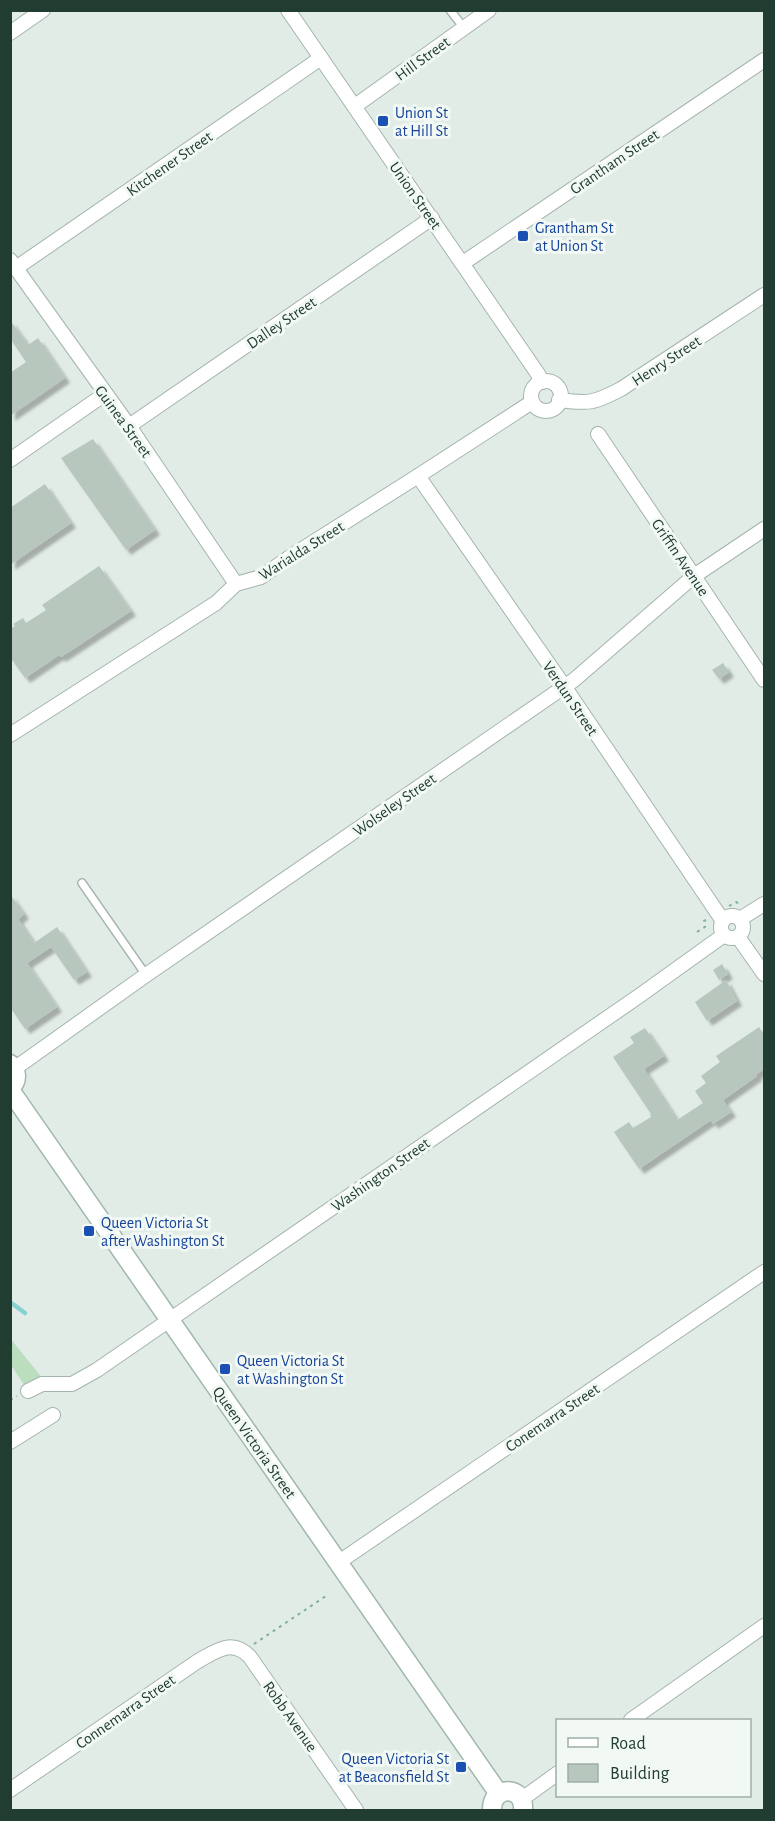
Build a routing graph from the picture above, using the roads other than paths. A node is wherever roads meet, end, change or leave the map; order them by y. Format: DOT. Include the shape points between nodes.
graph roads {
  1 [pos="43,10"];
  2 [pos="288,10"];
  3 [pos="450,10"];
  4 [pos="489,10"];
  5 [pos="464,28"];
  6 [pos="10,33"];
  7 [pos="321,58"];
  8 [pos="765,60"];
  9 [pos="355,106"];
  10 [pos="432,218"];
  11 [pos="463,262"];
  12 [pos="13,264"];
  13 [pos="765,295"];
  14 [pos="542,382"];
  15 [pos="105,394"];
  16 [pos="560,400"];
  17 [pos="532,402"];
  18 [pos="129,426"];
  19 [pos="598,434"];
  20 [pos="10,460"];
  21 [pos="418,476"];
  22 [pos="765,529"];
  23 [pos="694,576"];
  24 [pos="236,584"];
  25 [pos="765,680"];
  26 [pos="564,686"];
  27 [pos="10,735"];
  28 [pos="82,883"];
  29 [pos="765,903"];
  30 [pos="740,919"];
  31 [pos="723,928"];
  32 [pos="738,937"];
  33 [pos="765,974"];
  34 [pos="146,975"];
  35 [pos="13,1066"];
  36 [pos="10,1089"];
  37 [pos="765,1272"];
  38 [pos="170,1319"];
  39 [pos="28,1391"];
  40 [pos="53,1415"];
  41 [pos="10,1442"];
  42 [pos="339,1562"];
  43 [pos="765,1626"];
  44 [pos="248,1648"];
  45 [pos="632,1719"];
  46 [pos="556,1775"];
  47 [pos="10,1790"];
  48 [pos="496,1802"];
  49 [pos="522,1805"];
  50 [pos="356,1810"];
  1 -- 6 [label="street"];
  2 -- 7 [label="street, Union Street"];
  3 -- 5 [label="lane"];
  4 -- 5 [label="street, Hill Street"];
  5 -- 9 [label="street, Hill Street"];
  7 -- 9 [label="street, Union Street"];
  7 -- 12 [label="street, Kitchener Street"];
  8 -- 11 [label="street, Grantham Street"];
  9 -- 10 [label="street, Union Street"];
  10 -- 11 [label="street, Union Street"];
  10 -- 18 [label="street, Dalley Street"];
  11 -- 14 [label="street, Union Street"];
  12 -- 15 [label="street, Guinea Street"];
  13 -- 16 [label="street, Henry Street" via="621,389 592,402"];
  14 -- 16 [label="street" via="558,387"];
  14 -- 17 [label="street" via="532,391"];
  15 -- 18 [label="street, Guinea Street"];
  15 -- 20 [label="street"];
  16 -- 17 [label="street" via="554,408 546,410"];
  17 -- 21 [label="street, Warialda Street"];
  18 -- 24 [label="street, Guinea Street"];
  19 -- 23 [label="street, Griffin Avenue"];
  21 -- 24 [label="street, Warialda Street" via="261,577"];
  21 -- 26 [label="street, Verdun Street"];
  22 -- 23 [label="street, Wolseley Street"];
  23 -- 25 [label="street, Griffin Avenue"];
  23 -- 26 [label="street, Wolseley Street"];
  24 -- 27 [label="street, Warialda Street" via="216,603"];
  26 -- 31 [label="street, Verdun Street"];
  26 -- 34 [label="street, Wolseley Street"];
  28 -- 34 [label="lane"];
  29 -- 30 [label="street"];
  30 -- 31 [label="street" via="727,917"];
  30 -- 32 [label="street" via="744,927"];
  31 -- 32 [label="street" via="731,939"];
  31 -- 38 [label="street, Washington Street" via="639,996"];
  32 -- 33 [label="street"];
  34 -- 35 [label="street, Wolseley Street"];
  35 -- 36 [label="main road" via="16,1078"];
  36 -- 38 [label="main road, Queen Victoria Street"];
  37 -- 42 [label="street, Conemarra Street"];
  38 -- 39 [label="street, Washington Street" via="78,1381 42,1384"];
  38 -- 42 [label="main road, Queen Victoria Street"];
  40 -- 41 [label="street"];
  42 -- 48 [label="main road, Queen Victoria Street"];
  43 -- 45 [label="street"];
  44 -- 47 [label="street, Connemarra Street" via="227,1647 198,1661"];
  44 -- 50 [label="street, Robb Avenue"];
  46 -- 49 [label="street"];
  48 -- 49 [label="main road" via="504,1791 514,1792"];
}
